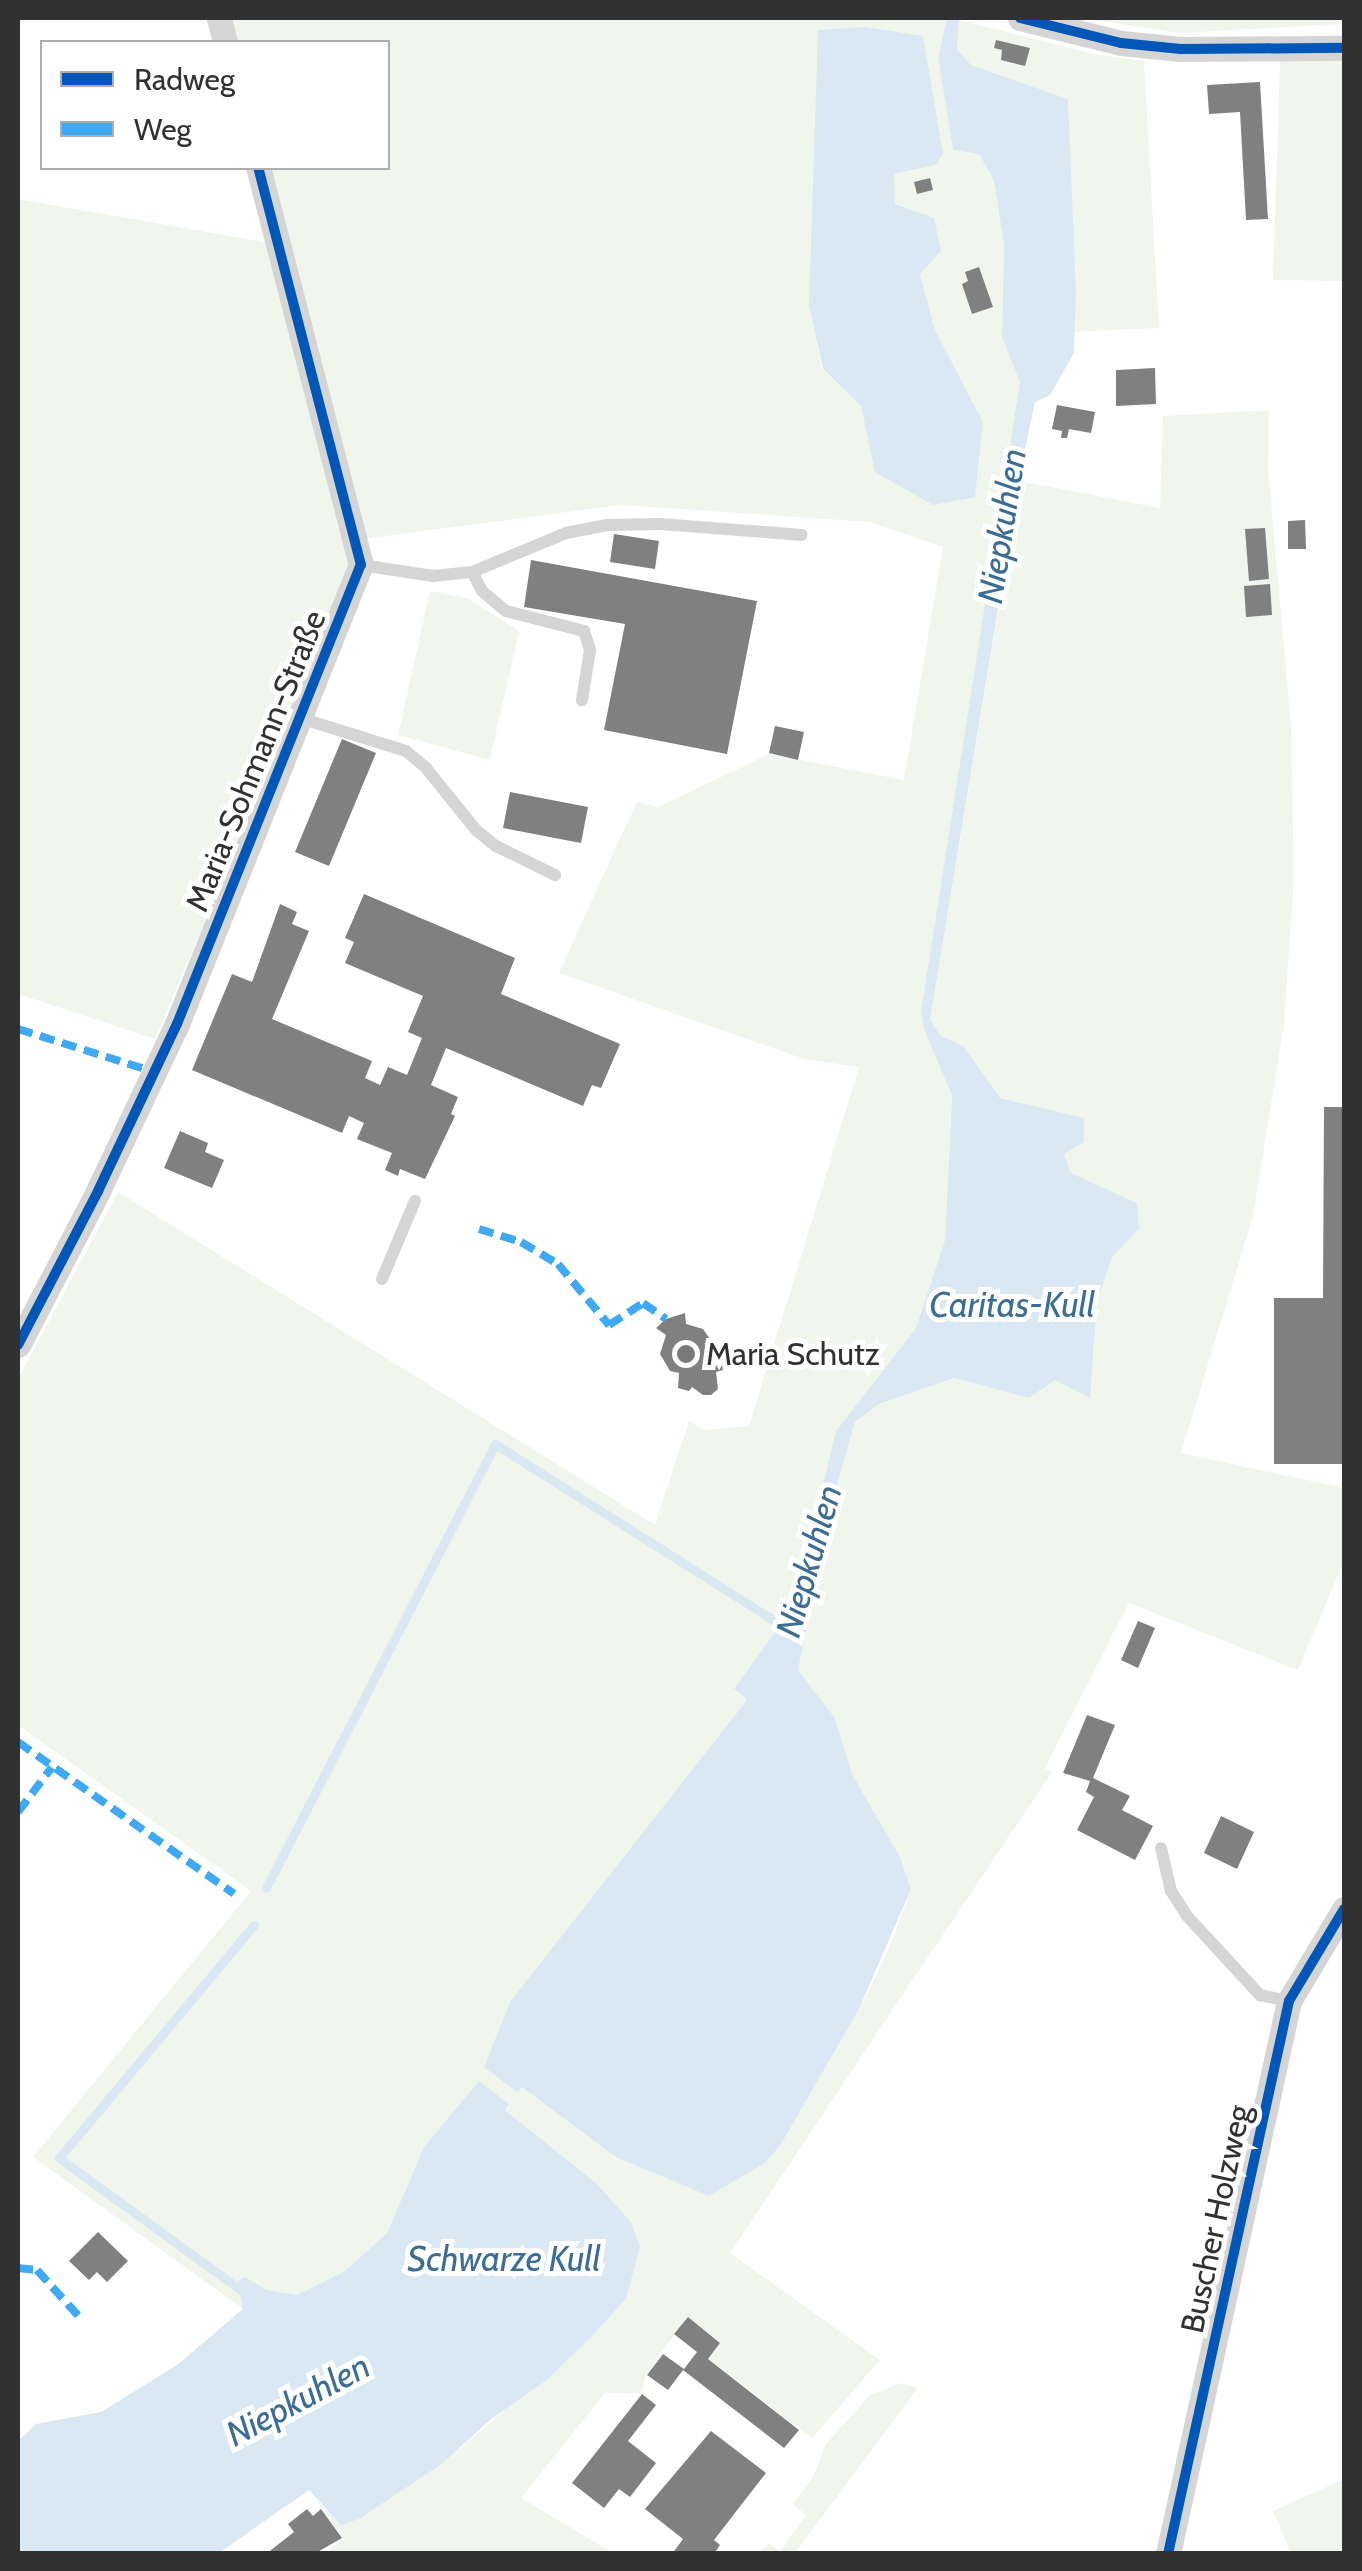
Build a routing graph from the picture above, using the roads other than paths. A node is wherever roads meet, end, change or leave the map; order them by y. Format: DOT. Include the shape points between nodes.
graph roads {
  1 [pos="1020,18"];
  2 [pos="1344,48"];
  3 [pos="259,170"];
  4 [pos="802,535"];
  5 [pos="362,565"];
  6 [pos="472,572"];
  7 [pos="582,700"];
  8 [pos="300,718"];
  9 [pos="555,875"];
  10 [pos="415,1201"];
  11 [pos="382,1279"];
  12 [pos="18,1345"];
  13 [pos="1161,1848"];
  14 [pos="1344,1909"];
  15 [pos="1289,2001"];
  16 [pos="1168,2554"];
  1 -- 2 [label="street" via="1121,43 1181,49"];
  3 -- 5 [label="street"];
  4 -- 6 [label="lane" via="606,525 566,533"];
  5 -- 6 [label="lane" via="433,576"];
  5 -- 8 [label="street, Maria-Sohmann-Straße"];
  6 -- 7 [label="lane" via="482,592 506,611 584,631 590,650"];
  8 -- 9 [label="lane" via="406,751 486,838"];
  8 -- 12 [label="street, Maria-Sohmann-Straße" via="176,1024"];
  10 -- 11 [label="lane"];
  13 -- 15 [label="lane" via="1171,1891 1187,1916 1260,1994"];
  14 -- 15 [label="street, Buscher Holzweg"];
  15 -- 16 [label="street, Buscher Holzweg"];
}
